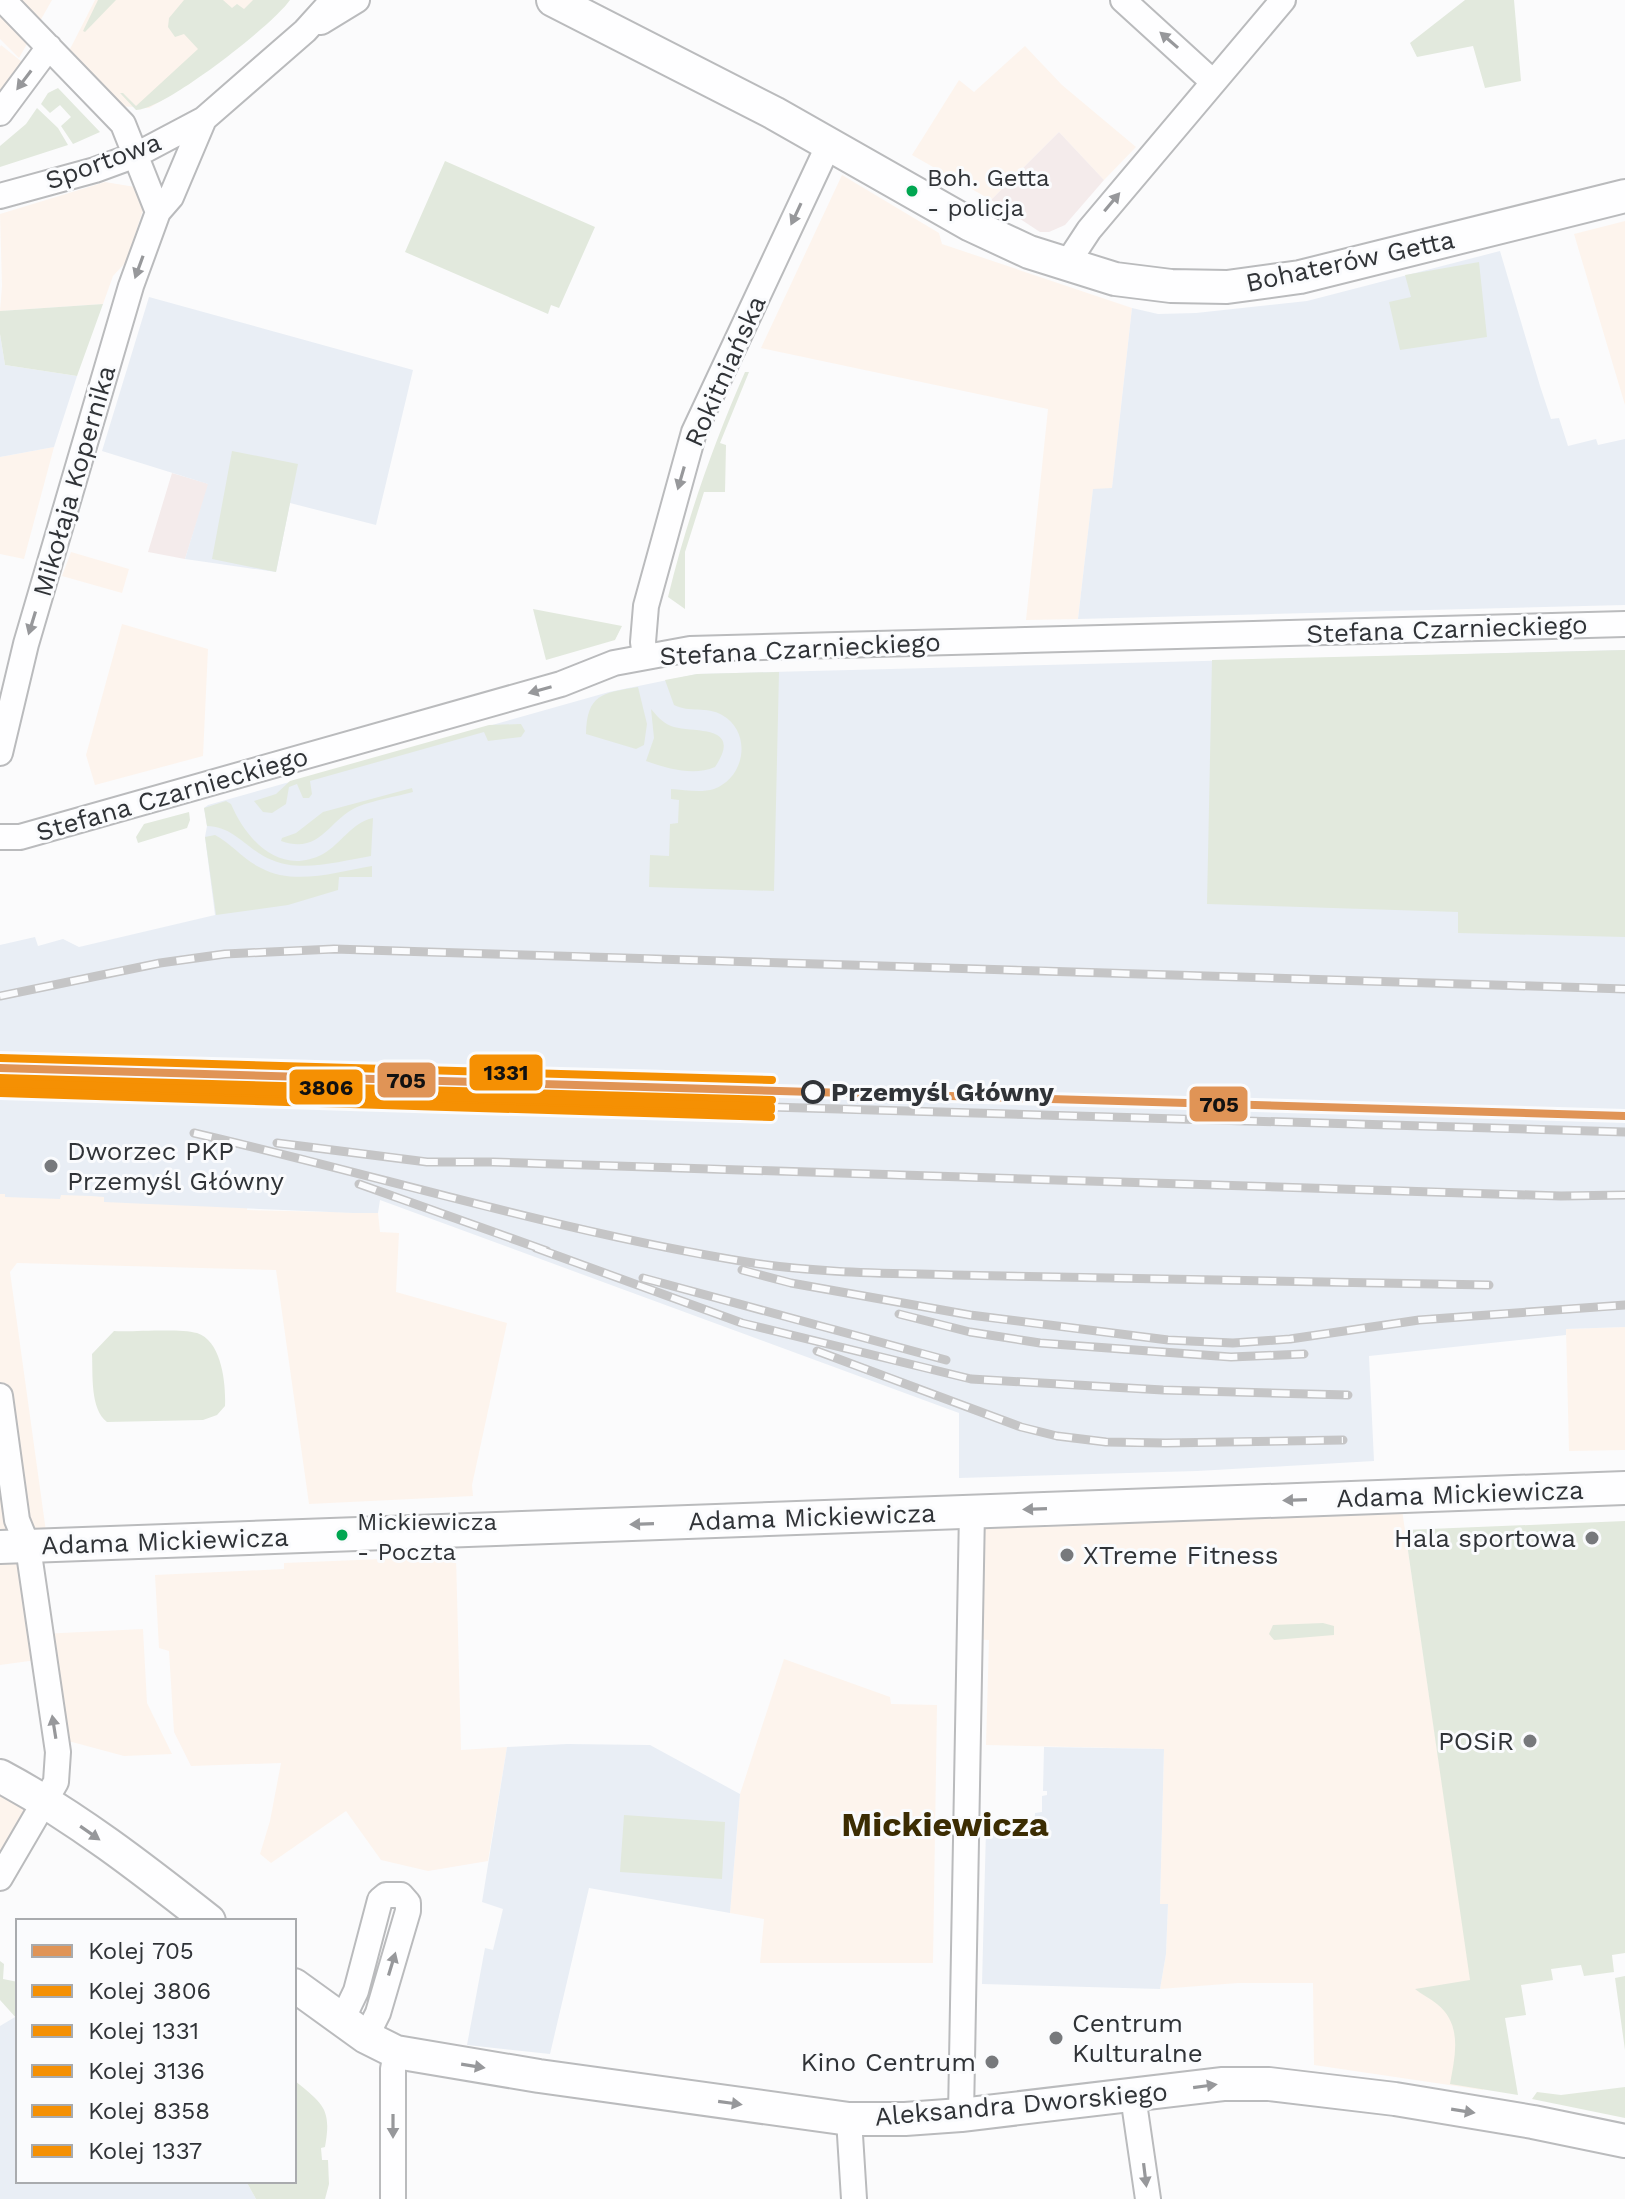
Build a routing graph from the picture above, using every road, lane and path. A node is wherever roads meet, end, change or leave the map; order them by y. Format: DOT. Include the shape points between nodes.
graph roads {
  1 [pos="3,0"];
  2 [pos="314,0"];
  3 [pos="333,0"];
  4 [pos="357,0"];
  5 [pos="553,0"];
  6 [pos="596,0"];
  7 [pos="1123,0"];
  8 [pos="1283,0"];
  9 [pos="305,31"];
  10 [pos="49,47"];
  11 [pos="1213,82"];
  12 [pos="0,113"];
  13 [pos="774,113"];
  14 [pos="204,119"];
  15 [pos="829,144"];
  16 [pos="136,155"];
  17 [pos="0,196"];
  18 [pos="1625,196"];
  19 [pos="158,212"];
  20 [pos="1066,265"];
  21 [pos="1625,624"];
  22 [pos="645,656"];
  23 [pos="0,753"];
  24 [pos="0,837"];
  25 [pos="0,1396"];
  26 [pos="1625,1488"];
  27 [pos="972,1511"];
  28 [pos="14,1547"];
  29 [pos="0,1776"];
  30 [pos="45,1801"];
  31 [pos="0,1878"];
  32 [pos="206,1919"];
  33 [pos="296,1986"];
  34 [pos="354,2029"];
  35 [pos="396,2052"];
  36 [pos="1133,2096"];
  37 [pos="961,2115"];
  38 [pos="849,2119"];
  39 [pos="1625,2141"];
  40 [pos="393,2199"];
  41 [pos="854,2199"];
  42 [pos="1148,2199"];
  1 -- 10 [label="street"];
  2 -- 9 [label="street"];
  3 -- 9 [label="street, Mikołaja Kopernika"];
  4 -- 9 [label="street, Mikołaja Kopernika"];
  5 -- 13 [label="main road, Bohaterów Getta"];
  6 -- 13 [label="main road, Bohaterów Getta" via="662,37"];
  11 -- 7 [label="street, one-way"];
  8 -- 11 [label="street"];
  9 -- 14 [label="street, Mikołaja Kopernika"];
  10 -- 12 [label="street, one-way"];
  10 -- 16 [label="street" via="123,124"];
  20 -- 11 [label="street, one-way"];
  13 -- 15 [label="main road, Bohaterów Getta"];
  14 -- 16 [label="street, Sportowa"];
  14 -- 19 [label="street, Mikołaja Kopernika" via="171,197"];
  15 -- 20 [label="main road, Bohaterów Getta" via="971,225"];
  15 -- 22 [label="street, Rokitniańska, one-way" via="694,432 646,606"];
  16 -- 17 [label="street, Sportowa"];
  16 -- 19 [label="street"];
  18 -- 20 [label="main road, Bohaterów Getta" via="1300,277 1227,287 1115,279"];
  19 -- 23 [label="street, Mikołaja Kopernika, one-way" via="131,286 26,644"];
  21 -- 22 [label="street, Stefana Czarnieckiego" via="690,649"];
  22 -- 24 [label="street, Stefana Czarnieckiego, one-way" via="201,787 20,837"];
  25 -- 28 [label="street" via="17,1520"];
  26 -- 27 [label="main road, Adama Mickiewicza, one-way"];
  27 -- 28 [label="main road, Adama Mickiewicza, one-way"];
  27 -- 37 [label="street"];
  30 -- 28 [label="street, one-way" via="56,1782 58,1752"];
  29 -- 30 [label="main road"];
  30 -- 31 [label="street"];
  30 -- 32 [label="main road, one-way"];
  33 -- 34 [label="main road, Aleksandra Dworskiego"];
  34 -- 34 [label="street, one-way" via="378,2013 408,1911 401,1895 380,1900 356,1991"];
  34 -- 35 [label="main road, Aleksandra Dworskiego"];
  35 -- 38 [label="main road, Aleksandra Dworskiego, one-way"];
  35 -- 40 [label="street, one-way"];
  36 -- 37 [label="main road, Aleksandra Dworskiego"];
  36 -- 39 [label="main road, Aleksandra Dworskiego, one-way" via="1223,2084 1269,2084 1395,2099"];
  36 -- 42 [label="street, one-way"];
  37 -- 38 [label="main road, Aleksandra Dworskiego"];
  38 -- 41 [label="street"];
}
